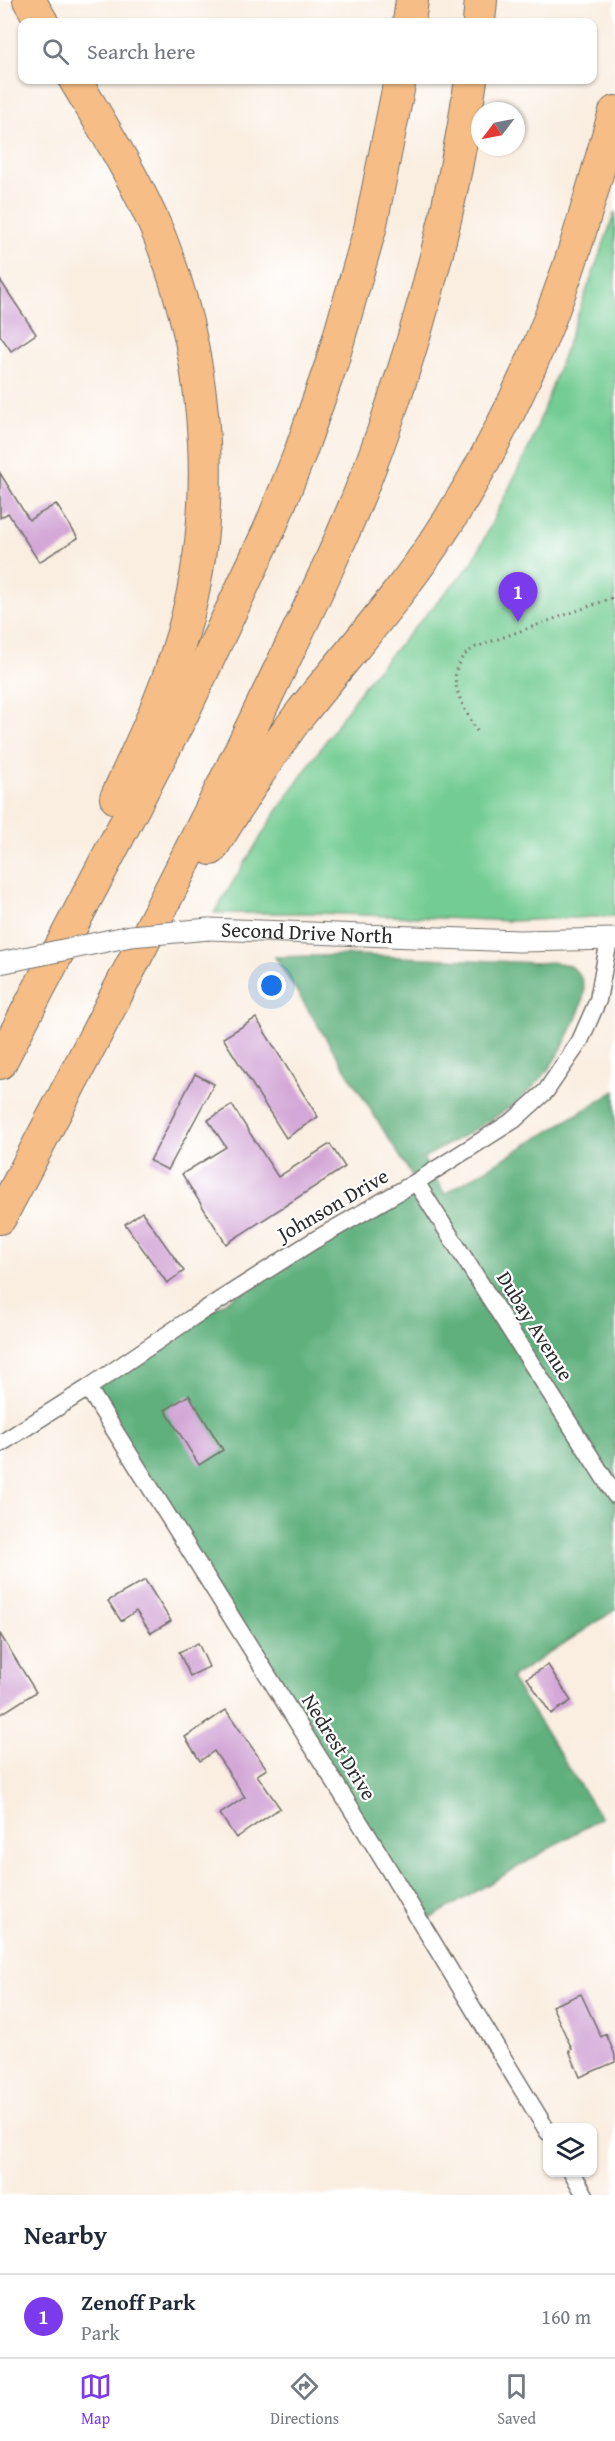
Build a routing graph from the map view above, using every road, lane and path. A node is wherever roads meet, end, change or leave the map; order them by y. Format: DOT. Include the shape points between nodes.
graph roads {
  1 [pos="29,0"];
  2 [pos="412,0"];
  3 [pos="481,0"];
  4 [pos="40,18"];
  5 [pos="409,18"];
  6 [pos="479,18"];
  7 [pos="77,84"];
  8 [pos="399,84"];
  9 [pos="470,84"];
  10 [pos="615,112"];
  11 [pos="615,597"];
  12 [pos="477,731"];
  13 [pos="153,922"];
  14 [pos="612,939"];
  15 [pos="55,959"];
  16 [pos="0,963"];
  17 [pos="0,1063"];
  18 [pos="417,1182"];
  19 [pos="0,1218"];
  20 [pos="88,1388"];
  21 [pos="0,1444"];
  22 [pos="615,1495"];
  23 [pos="543,2124"];
  24 [pos="575,2177"];
  25 [pos="585,2195"];
  1 -- 4 [label="highway"];
  2 -- 5 [label="highway"];
  3 -- 6 [label="highway"];
  7 -- 15 [label="highway" via="143,198 173,276 198,380 204,463 199,558 178,651 153,718 62,912"];
  8 -- 15 [label="highway" via="370,230 332,362 300,453 270,528 182,715"];
  9 -- 13 [label="highway" via="450,207 384,430 319,588"];
  10 -- 13 [label="highway" via="547,326 515,397 448,522 275,749 189,886"];
  11 -- 12 [label="path" via="466,653 455,672 457,687"];
  13 -- 19 [label="highway"];
  14 -- 16 [label="street, Second Drive North, bridge" via="519,941 209,929 131,936"];
  14 -- 18 [label="street, Johnson Drive" via="598,1000 580,1041 546,1091 514,1120"];
  15 -- 17 [label="highway"];
  18 -- 20 [label="street, Johnson Drive" via="273,1266"];
  18 -- 22 [label="street, Dubay Avenue"];
  20 -- 21 [label="street, Johnson Drive"];
  20 -- 23 [label="street, Nedrest Drive"];
  24 -- 25 [label="street"];
}
